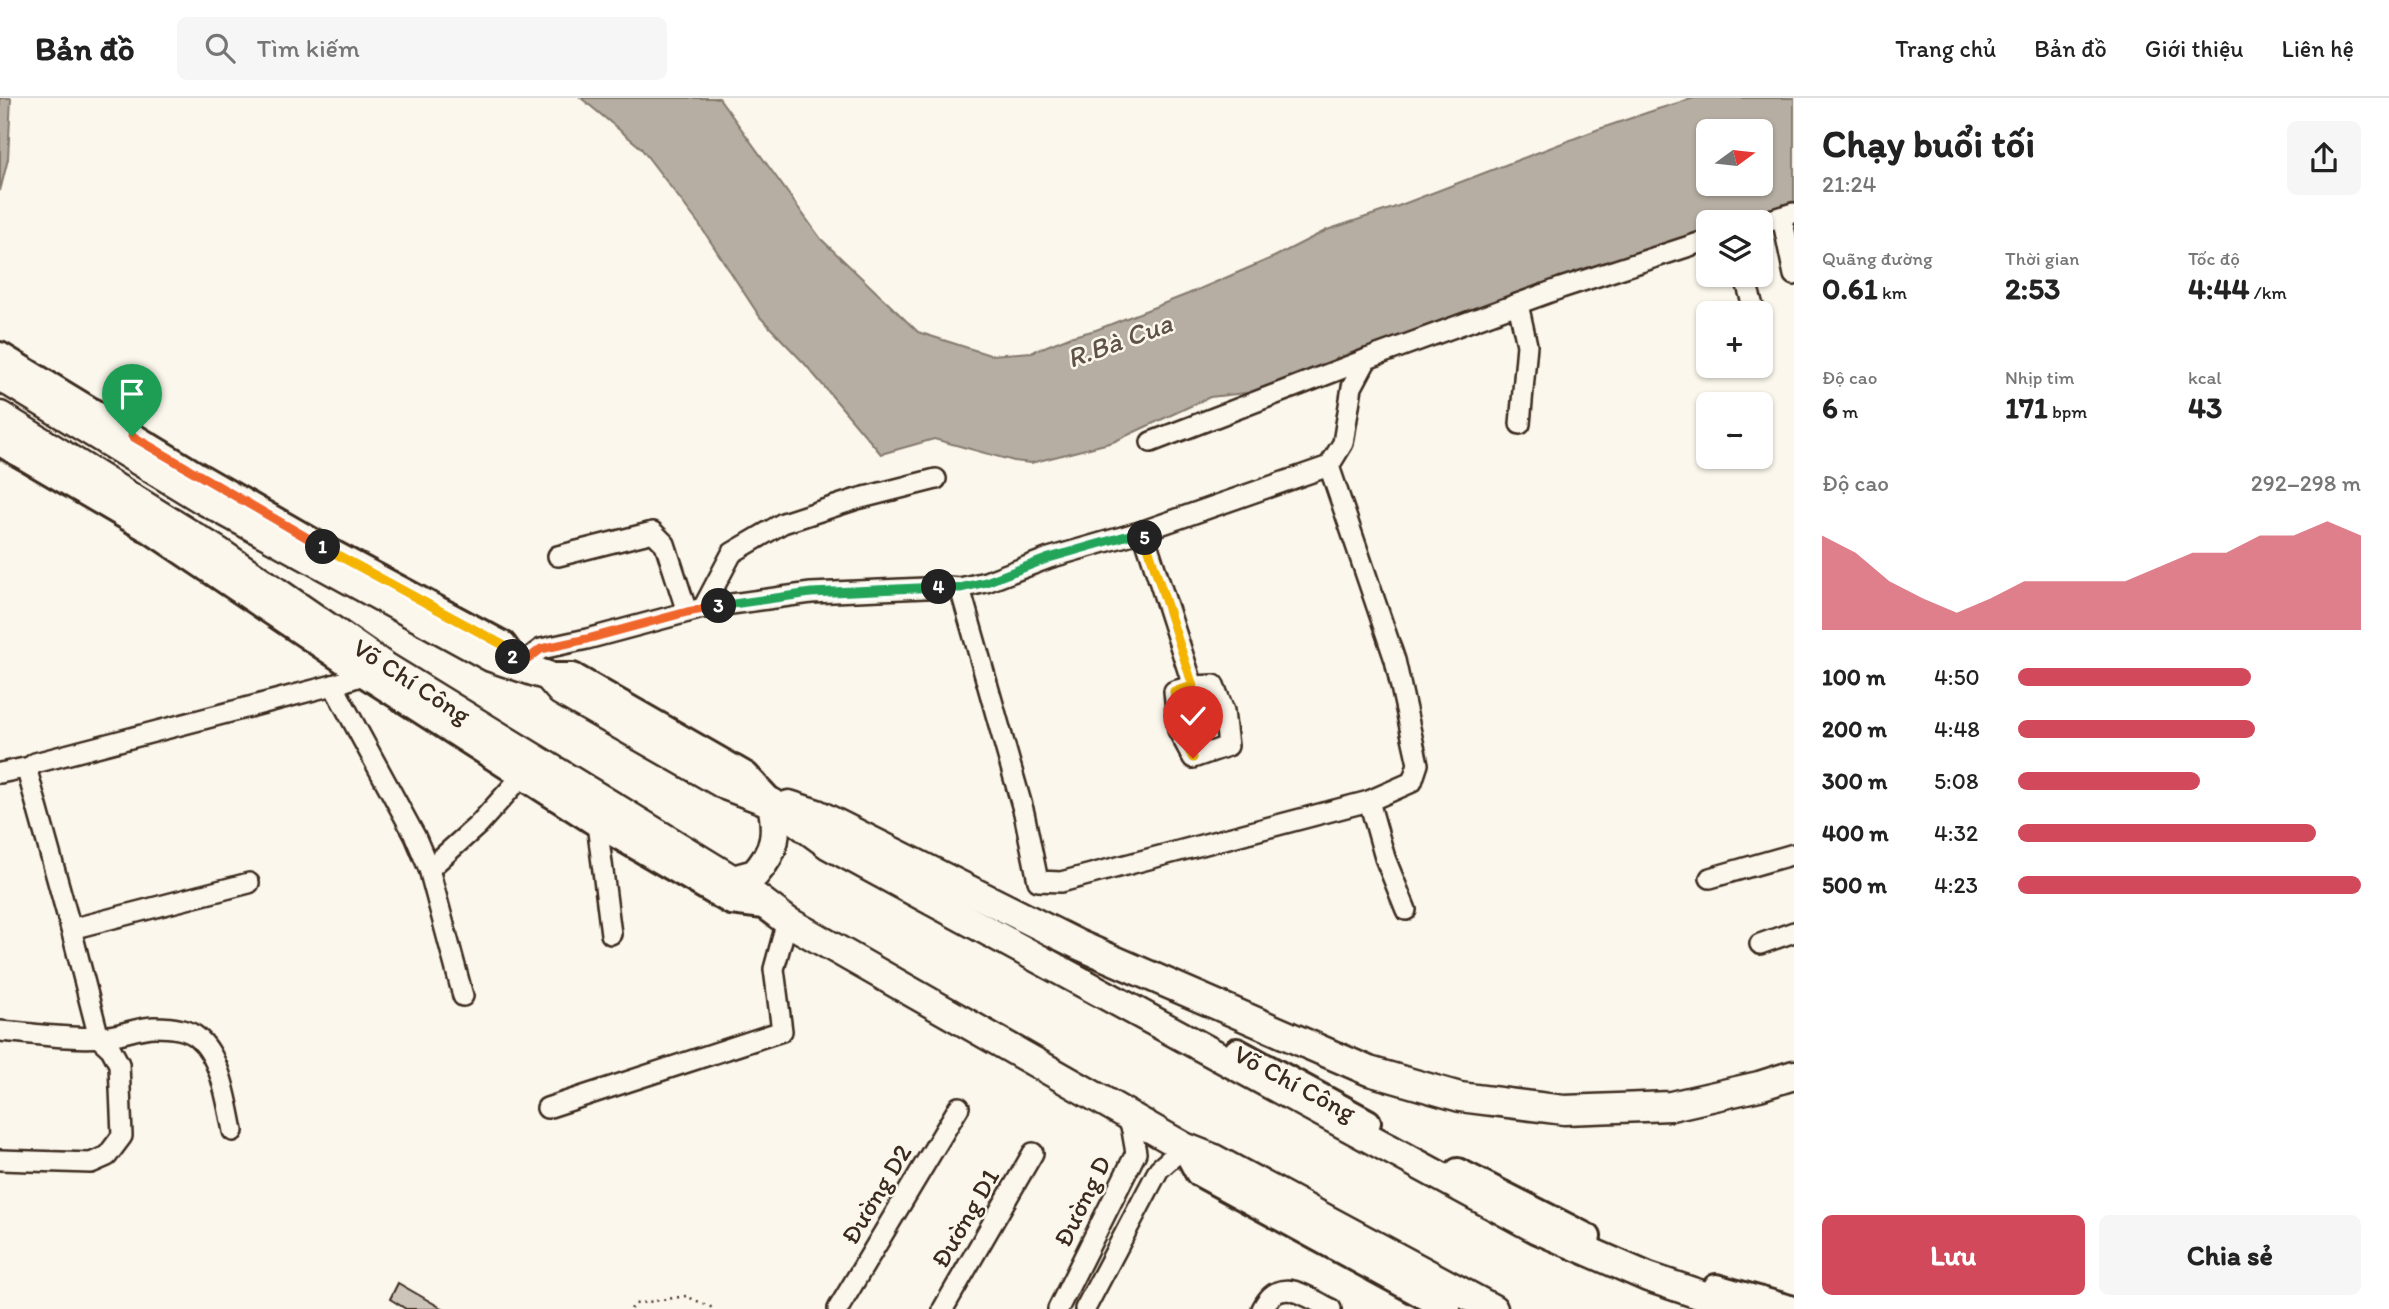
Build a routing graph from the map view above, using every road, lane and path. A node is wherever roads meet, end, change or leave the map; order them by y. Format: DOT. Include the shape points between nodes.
graph roads {
  1 [pos="1788,215"];
  2 [pos="1696,244"];
  3 [pos="1794,275"];
  4 [pos="1518,304"];
  5 [pos="0,355"];
  6 [pos="1367,359"];
  7 [pos="0,376"];
  8 [pos="64,405"];
  9 [pos="0,416"];
  10 [pos="1520,424"];
  11 [pos="0,443"];
  12 [pos="1151,443"];
  13 [pos="56,464"];
  14 [pos="1329,466"];
  15 [pos="936,479"];
  16 [pos="1143,531"];
  17 [pos="558,556"];
  18 [pos="960,588"];
  19 [pos="695,610"];
  20 [pos="519,666"];
  21 [pos="376,671"];
  22 [pos="333,685"];
  23 [pos="1193,686"];
  24 [pos="30,767"];
  25 [pos="530,767"];
  26 [pos="0,774"];
  27 [pos="1369,802"];
  28 [pos="772,803"];
  29 [pos="603,814"];
  30 [pos="810,831"];
  31 [pos="1794,854"];
  32 [pos="429,869"];
  33 [pos="1710,878"];
  34 [pos="733,880"];
  35 [pos="248,883"];
  36 [pos="1406,910"];
  37 [pos="776,914"];
  38 [pos="71,929"];
  39 [pos="1794,932"];
  40 [pos="611,934"];
  41 [pos="1760,944"];
  42 [pos="463,996"];
  43 [pos="0,1031"];
  44 [pos="99,1038"];
  45 [pos="1794,1076"];
  46 [pos="959,1107"];
  47 [pos="547,1108"];
  48 [pos="1126,1114"];
  49 [pos="233,1131"];
  50 [pos="1184,1147"];
  51 [pos="1033,1153"];
  52 [pos="0,1160"];
  53 [pos="1468,1306"];
  54 [pos="1062,1308"];
  55 [pos="631,1309"];
  56 [pos="715,1309"];
  57 [pos="838,1309"];
  58 [pos="943,1309"];
  59 [pos="1085,1309"];
  60 [pos="1262,1309"];
  61 [pos="1331,1309"];
  62 [pos="1743,1309"];
  63 [pos="1793,1309"];
  1 -- 3 [label="street"];
  2 -- 4 [label="street"];
  4 -- 6 [label="street"];
  4 -- 10 [label="street" via="1527,345"];
  5 -- 8 [label="main road"];
  6 -- 12 [label="street"];
  6 -- 14 [label="street" via="1352,387 1343,443"];
  7 -- 8 [label="highway, Võ Chí Công"];
  8 -- 20 [label="highway, Võ Chí Công" via="202,499 491,657"];
  9 -- 13 [label="highway, Võ Chí Công"];
  11 -- 13 [label="main road"];
  13 -- 21 [label="highway, Võ Chí Công" via="220,553"];
  14 -- 16 [label="street"];
  14 -- 27 [label="street" via="1395,660 1418,764 1412,782"];
  15 -- 19 [label="street" via="783,523 732,553"];
  16 -- 18 [label="street"];
  16 -- 23 [label="street"];
  17 -- 19 [label="street" via="653,532 665,544"];
  18 -- 19 [label="street" via="811,593"];
  18 -- 27 [label="street" via="1024,813 1038,881 1061,882"];
  19 -- 20 [label="street" via="541,649"];
  20 -- 28 [label="highway, Võ Chí Công" via="548,676 561,691 727,786"];
  21 -- 22 [label="street"];
  21 -- 25 [label="highway, Võ Chí Công"];
  22 -- 24 [label="street"];
  22 -- 32 [label="street"];
  24 -- 26 [label="street"];
  24 -- 38 [label="street" via="28,774"];
  25 -- 29 [label="highway, Võ Chí Công"];
  25 -- 32 [label="street" via="478,825"];
  27 -- 36 [label="street"];
  28 -- 30 [label="highway, Võ Chí Công"];
  28 -- 34 [label="highway" via="776,837 770,852 755,874"];
  28 -- 45 [label="highway" via="817,814 1079,945 1369,1071 1460,1097 1564,1110 1671,1105"];
  29 -- 34 [label="highway, Võ Chí Công"];
  29 -- 37 [label="main road, Võ Chí Công" via="731,902"];
  29 -- 40 [label="street"];
  30 -- 37 [label="highway" via="793,838 771,871 766,887"];
  30 -- 62 [label="highway, Võ Chí Công" via="1537,1229 1648,1277"];
  30 -- 63 [label="main road, Võ Chí Công" via="839,835 1576,1232 1674,1275"];
  31 -- 33 [label="street"];
  32 -- 42 [label="street"];
  34 -- 37 [label="highway, Võ Chí Công"];
  35 -- 38 [label="street"];
  37 -- 47 [label="street" via="774,969 782,1031"];
  37 -- 48 [label="highway, Võ Chí Công"];
  38 -- 44 [label="street"];
  39 -- 41 [label="street"];
  43 -- 44 [label="street"];
  44 -- 49 [label="street" via="153,1027 184,1030 197,1037 211,1054 224,1085"];
  44 -- 52 [label="street" via="118,1064 122,1136 107,1156 91,1163"];
  46 -- 57 [label="street, Đường D2"];
  48 -- 50 [label="highway, Võ Chí Công"];
  48 -- 54 [label="street, Đường D" via="1136,1153"];
  50 -- 53 [label="highway, Võ Chí Công" via="1212,1158"];
  50 -- 59 [label="street, Đường D" via="1159,1169"];
  51 -- 58 [label="street, Đường D1"];
  55 -- 56 [label="path" via="635,1304 686,1296"];
  60 -- 61 [label="street" via="1278,1290 1290,1289"];
}
